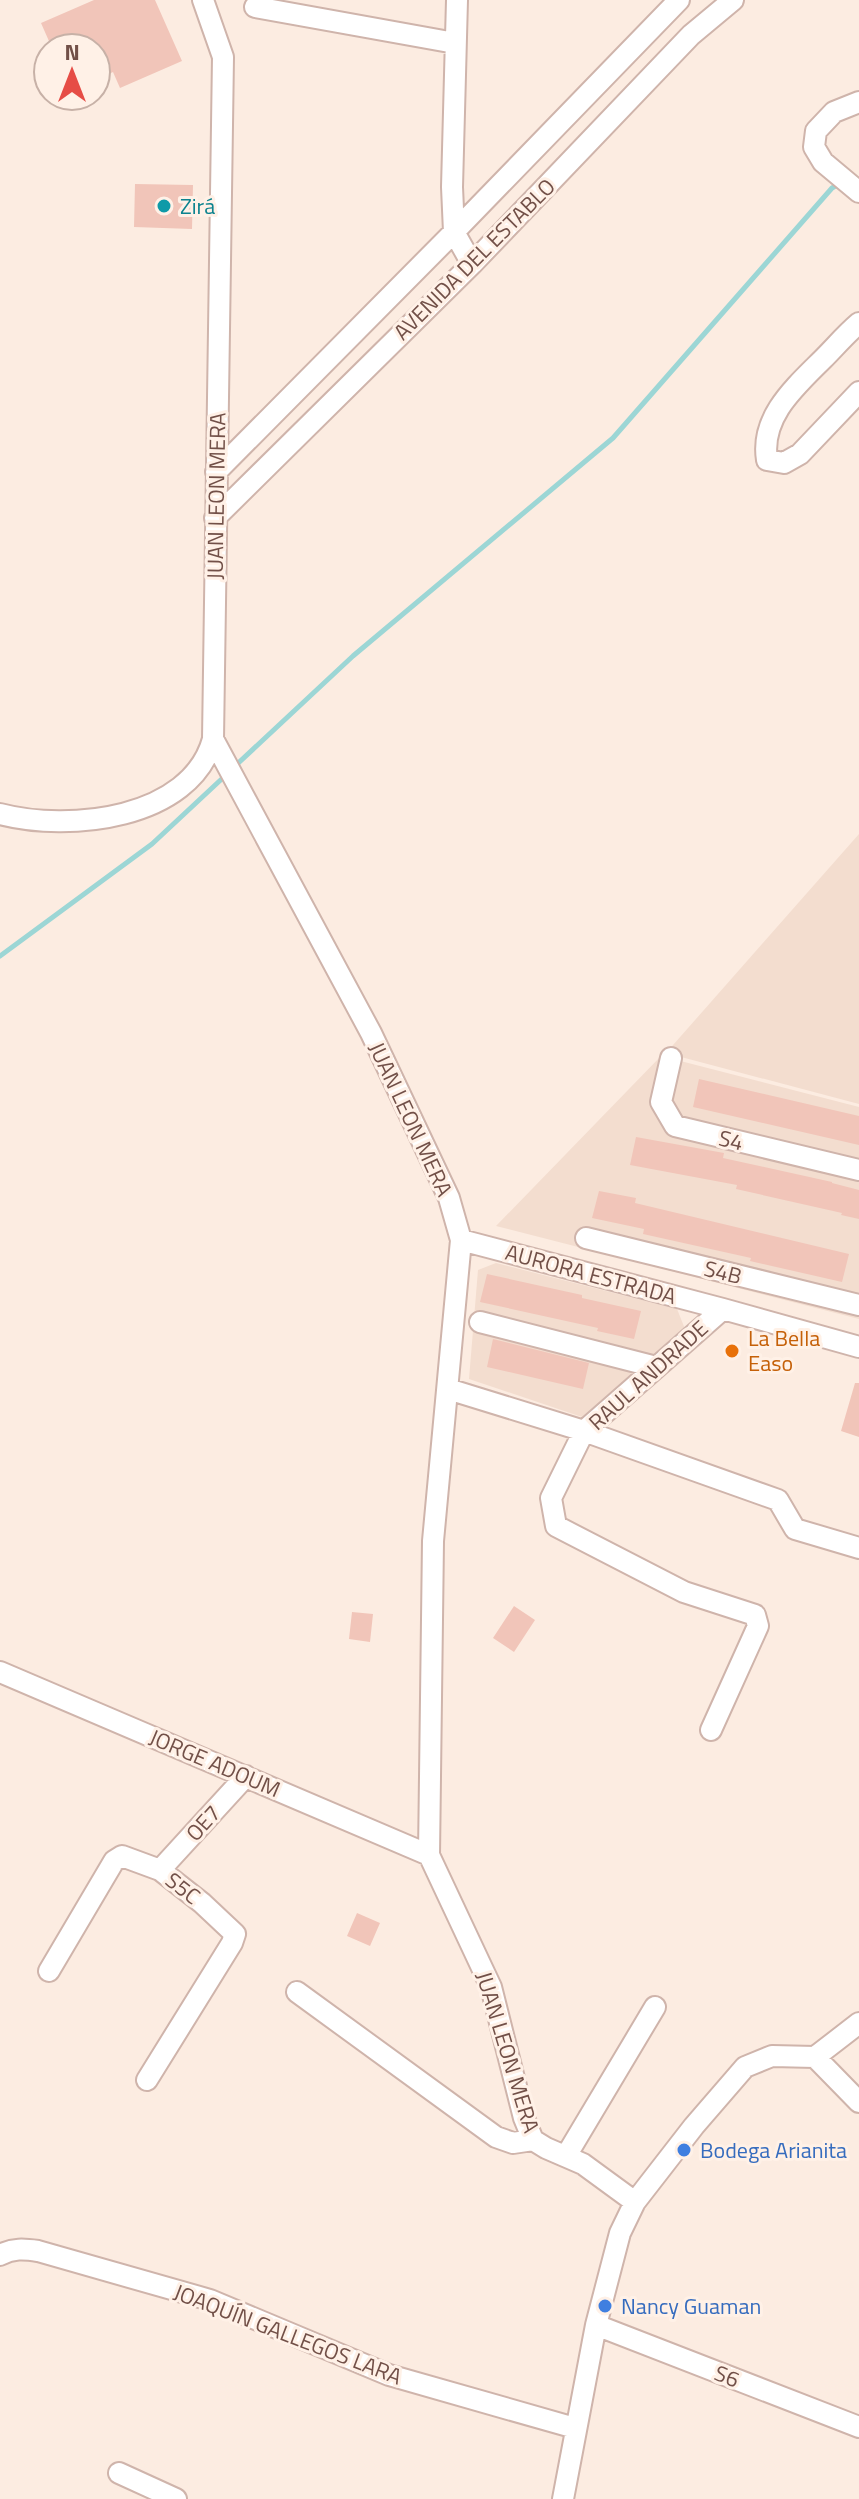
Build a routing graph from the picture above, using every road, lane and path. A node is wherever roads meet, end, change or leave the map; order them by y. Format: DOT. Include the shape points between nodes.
graph roads {
  1 [pos="203,0"];
  2 [pos="445,0"];
  3 [pos="457,0"];
  4 [pos="679,0"];
  5 [pos="733,0"];
  6 [pos="255,7"];
  7 [pos="455,43"];
  8 [pos="859,102"];
  9 [pos="856,190"];
  10 [pos="454,232"];
  11 [pos="472,264"];
  12 [pos="859,323"];
  13 [pos="859,392"];
  14 [pos="216,472"];
  15 [pos="215,518"];
  16 [pos="213,739"];
  17 [pos="0,814"];
  18 [pos="671,1058"];
  19 [pos="859,1170"];
  20 [pos="586,1238"];
  21 [pos="461,1240"];
  22 [pos="859,1305"];
  23 [pos="723,1309"];
  24 [pos="480,1322"];
  25 [pos="857,1340"];
  26 [pos="656,1367"];
  27 [pos="448,1389"];
  28 [pos="584,1431"];
  29 [pos="859,1548"];
  30 [pos="0,1672"];
  31 [pos="711,1730"];
  32 [pos="246,1776"];
  33 [pos="429,1855"];
  34 [pos="160,1870"];
  35 [pos="49,1971"];
  36 [pos="297,1992"];
  37 [pos="655,2007"];
  38 [pos="859,2023"];
  39 [pos="815,2057"];
  40 [pos="147,2080"];
  41 [pos="859,2102"];
  42 [pos="533,2140"];
  43 [pos="566,2156"];
  44 [pos="635,2202"];
  45 [pos="0,2255"];
  46 [pos="596,2325"];
  47 [pos="859,2427"];
  48 [pos="575,2428"];
  49 [pos="119,2473"];
  50 [pos="176,2499"];
  51 [pos="563,2499"];
  1 -- 14 [label="street, JUAN LEON MERA" via="223,57"];
  2 -- 7 [label="street"];
  3 -- 7 [label="street"];
  4 -- 10 [label="street, AVENIDA DEL ESTABLO"];
  5 -- 11 [label="street, AVENIDA DEL ESTABLO" via="691,35"];
  6 -- 7 [label="street"];
  7 -- 10 [label="street"];
  8 -- 9 [label="street" via="834,112 816,131 814,147 823,162"];
  10 -- 11 [label="street"];
  10 -- 14 [label="street, AVENIDA DEL ESTABLO"];
  11 -- 15 [label="street, AVENIDA DEL ESTABLO"];
  12 -- 13 [label="street" via="786,396 764,445 767,460 784,463 800,454"];
  14 -- 15 [label="street, JUAN LEON MERA"];
  15 -- 16 [label="street, JUAN LEON MERA"];
  16 -- 17 [label="street" via="197,771 176,791 136,812 83,820"];
  16 -- 21 [label="street, JUAN LEON MERA" via="371,1033 449,1198"];
  18 -- 19 [label="street, S4" via="661,1102 675,1126"];
  20 -- 22 [label="street, S4B"];
  21 -- 23 [label="street, AURORA ESTRADA"];
  21 -- 27 [label="street, JUAN LEON MERA"];
  23 -- 25 [label="street, AURORA ESTRADA"];
  23 -- 26 [label="street, RAUL ANDRADE"];
  24 -- 26 [label="street"];
  26 -- 28 [label="street, RAUL ANDRADE"];
  27 -- 28 [label="street"];
  27 -- 33 [label="street, JUAN LEON MERA" via="433,1541"];
  28 -- 29 [label="street" via="778,1500 795,1529"];
  28 -- 31 [label="street, RAUL ANDRADE" via="551,1498 556,1526 684,1592 755,1615 758,1626"];
  30 -- 32 [label="street, JORGE ADOUM"];
  32 -- 33 [label="street, JORGE ADOUM"];
  32 -- 34 [label="street, OE7"];
  33 -- 42 [label="street, JUAN LEON MERA" via="491,1987"];
  34 -- 35 [label="street, S5C" via="122,1856 114,1861"];
  34 -- 40 [label="street, S5C" via="235,1934"];
  36 -- 42 [label="street" via="496,2137 513,2143"];
  37 -- 43 [label="street"];
  38 -- 39 [label="street"];
  39 -- 41 [label="street"];
  39 -- 44 [label="street" via="772,2056 745,2067"];
  42 -- 43 [label="street, JUAN LEON MERA"];
  43 -- 44 [label="street, JUAN LEON MERA"];
  44 -- 46 [label="street" via="620,2233"];
  45 -- 48 [label="street, JOAQUÍN GALLEGOS LARA" via="38,2251 210,2300 389,2375"];
  46 -- 47 [label="street, S6"];
  46 -- 48 [label="street"];
  48 -- 51 [label="street"];
  49 -- 50 [label="street"];
}
